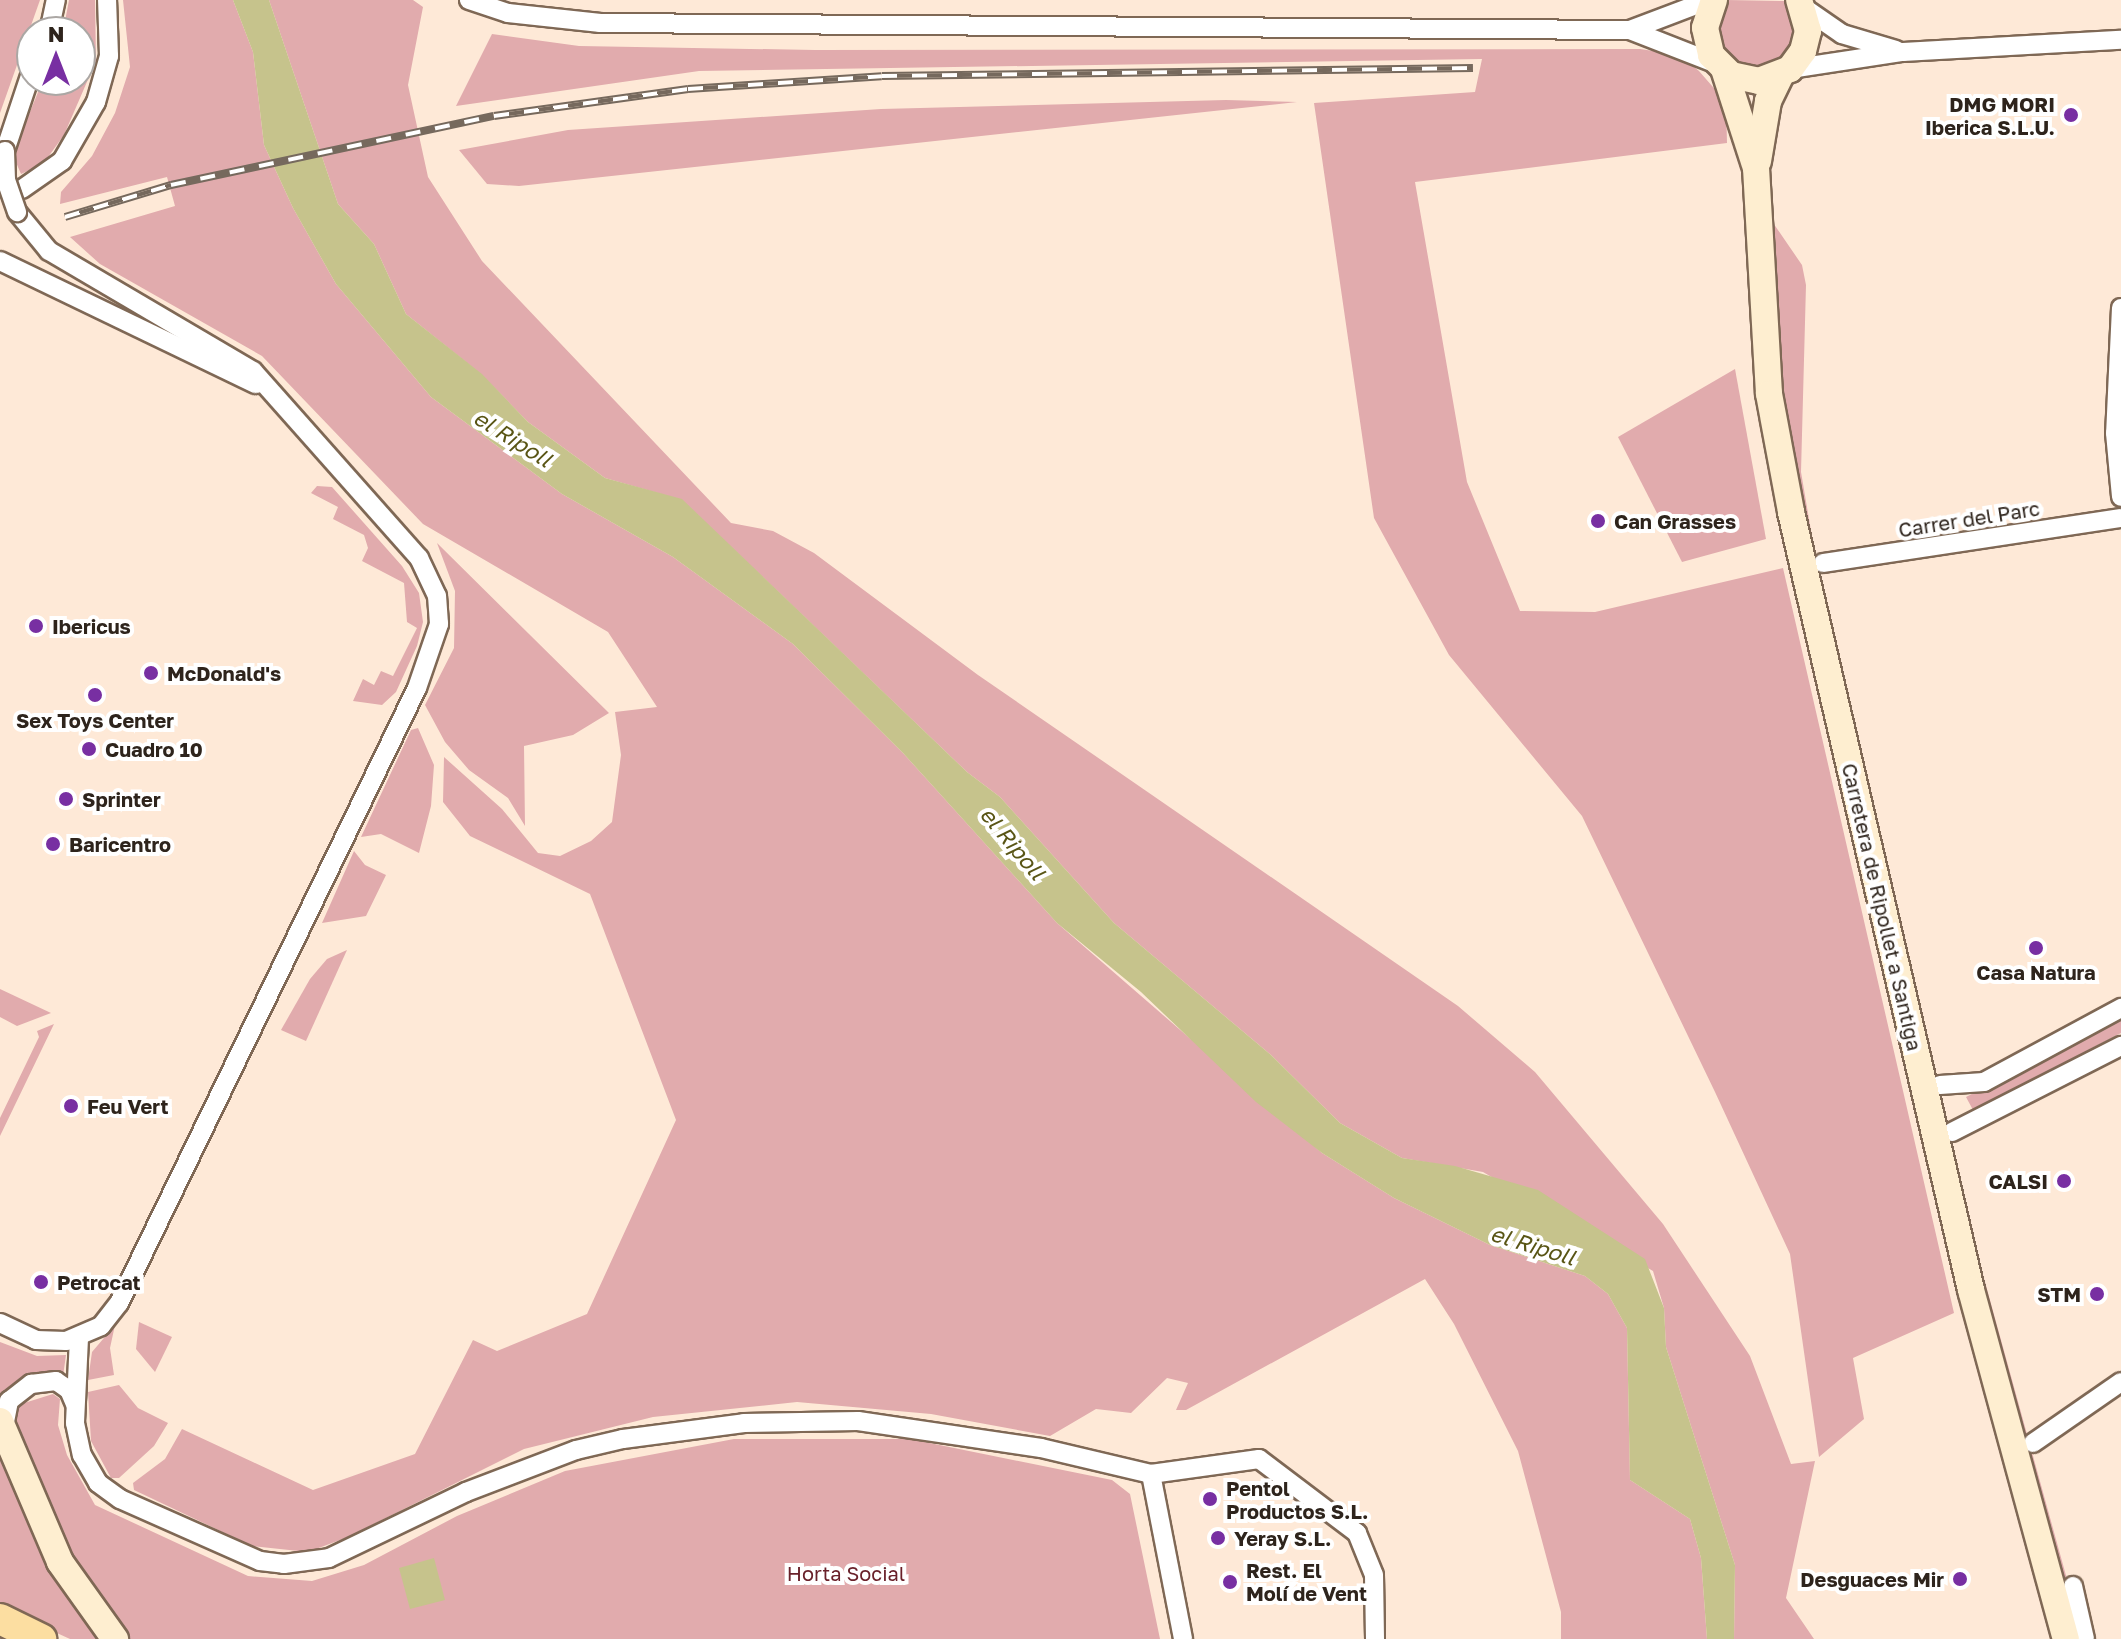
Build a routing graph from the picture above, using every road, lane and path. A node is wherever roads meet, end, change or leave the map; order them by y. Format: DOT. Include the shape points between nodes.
graph roads {
  1 [pos="107,0"];
  2 [pos="469,0"];
  3 [pos="1712,0"];
  4 [pos="1801,3"];
  5 [pos="2121,23"];
  6 [pos="1630,30"];
  7 [pos="2121,40"];
  8 [pos="2101,41"];
  9 [pos="1903,52"];
  10 [pos="1722,67"];
  11 [pos="1785,73"];
  12 [pos="23,96"];
  13 [pos="1756,168"];
  14 [pos="22,189"];
  15 [pos="0,261"];
  16 [pos="2121,308"];
  17 [pos="292,415"];
  18 [pos="2121,497"];
  19 [pos="2121,518"];
  20 [pos="1823,563"];
  21 [pos="2121,1008"];
  22 [pos="2121,1046"];
  23 [pos="1940,1085"];
  24 [pos="1952,1132"];
  25 [pos="0,1323"];
  26 [pos="79,1338"];
  27 [pos="2121,1382"];
  28 [pos="75,1404"];
  29 [pos="2,1426"];
  30 [pos="2033,1443"];
  31 [pos="1151,1474"];
  32 [pos="2073,1586"];
  33 [pos="0,1619"];
  34 [pos="2071,1638"];
  35 [pos="41,1639"];
  36 [pos="115,1639"];
  37 [pos="1183,1639"];
  38 [pos="1375,1639"];
  1 -- 14 [label="street" via="109,56 96,102 62,161"];
  2 -- 6 [label="street" via="508,13 600,23"];
  3 -- 6 [label="street"];
  3 -- 10 [label="main road" via="1705,28"];
  4 -- 9 [label="street" via="1842,34"];
  4 -- 11 [label="main road" via="1807,41"];
  5 -- 8 [label="street"];
  6 -- 10 [label="street"];
  7 -- 8 [label="street"];
  8 -- 9 [label="street"];
  9 -- 11 [label="street"];
  10 -- 11 [label="main road" via="1759,81"];
  10 -- 13 [label="main road"];
  11 -- 13 [label="main road" via="1768,101"];
  12 -- 17 [label="street, bridge" via="5,151 6,180 17,212 49,251 239,359"];
  13 -- 34 [label="main road, Carretera de Ripollet a Santiga" via="1769,394 1791,512 1971,1290"];
  15 -- 17 [label="street" via="233,371"];
  16 -- 18 [label="street" via="2115,433"];
  17 -- 26 [label="street" via="426,569 437,596 436,642 131,1282 101,1326"];
  19 -- 20 [label="street, Carrer del Parc"];
  21 -- 23 [label="street" via="1984,1082"];
  22 -- 24 [label="street"];
  25 -- 26 [label="street" via="36,1340"];
  26 -- 28 [label="street"];
  27 -- 30 [label="street"];
  28 -- 29 [label="street" via="69,1390 56,1381 31,1384 9,1401"];
  28 -- 31 [label="street" via="82,1455 108,1492 243,1555 284,1564 349,1550 466,1492 576,1450 683,1429 783,1420 866,1422 1041,1448"];
  29 -- 36 [label="main road" via="60,1562"];
  31 -- 37 [label="street"];
  31 -- 38 [label="street" via="1259,1459 1357,1533 1374,1575"];
  32 -- 34 [label="street, Carretera de Ripollet a Santiga"];
  33 -- 35 [label="main road"];
}
